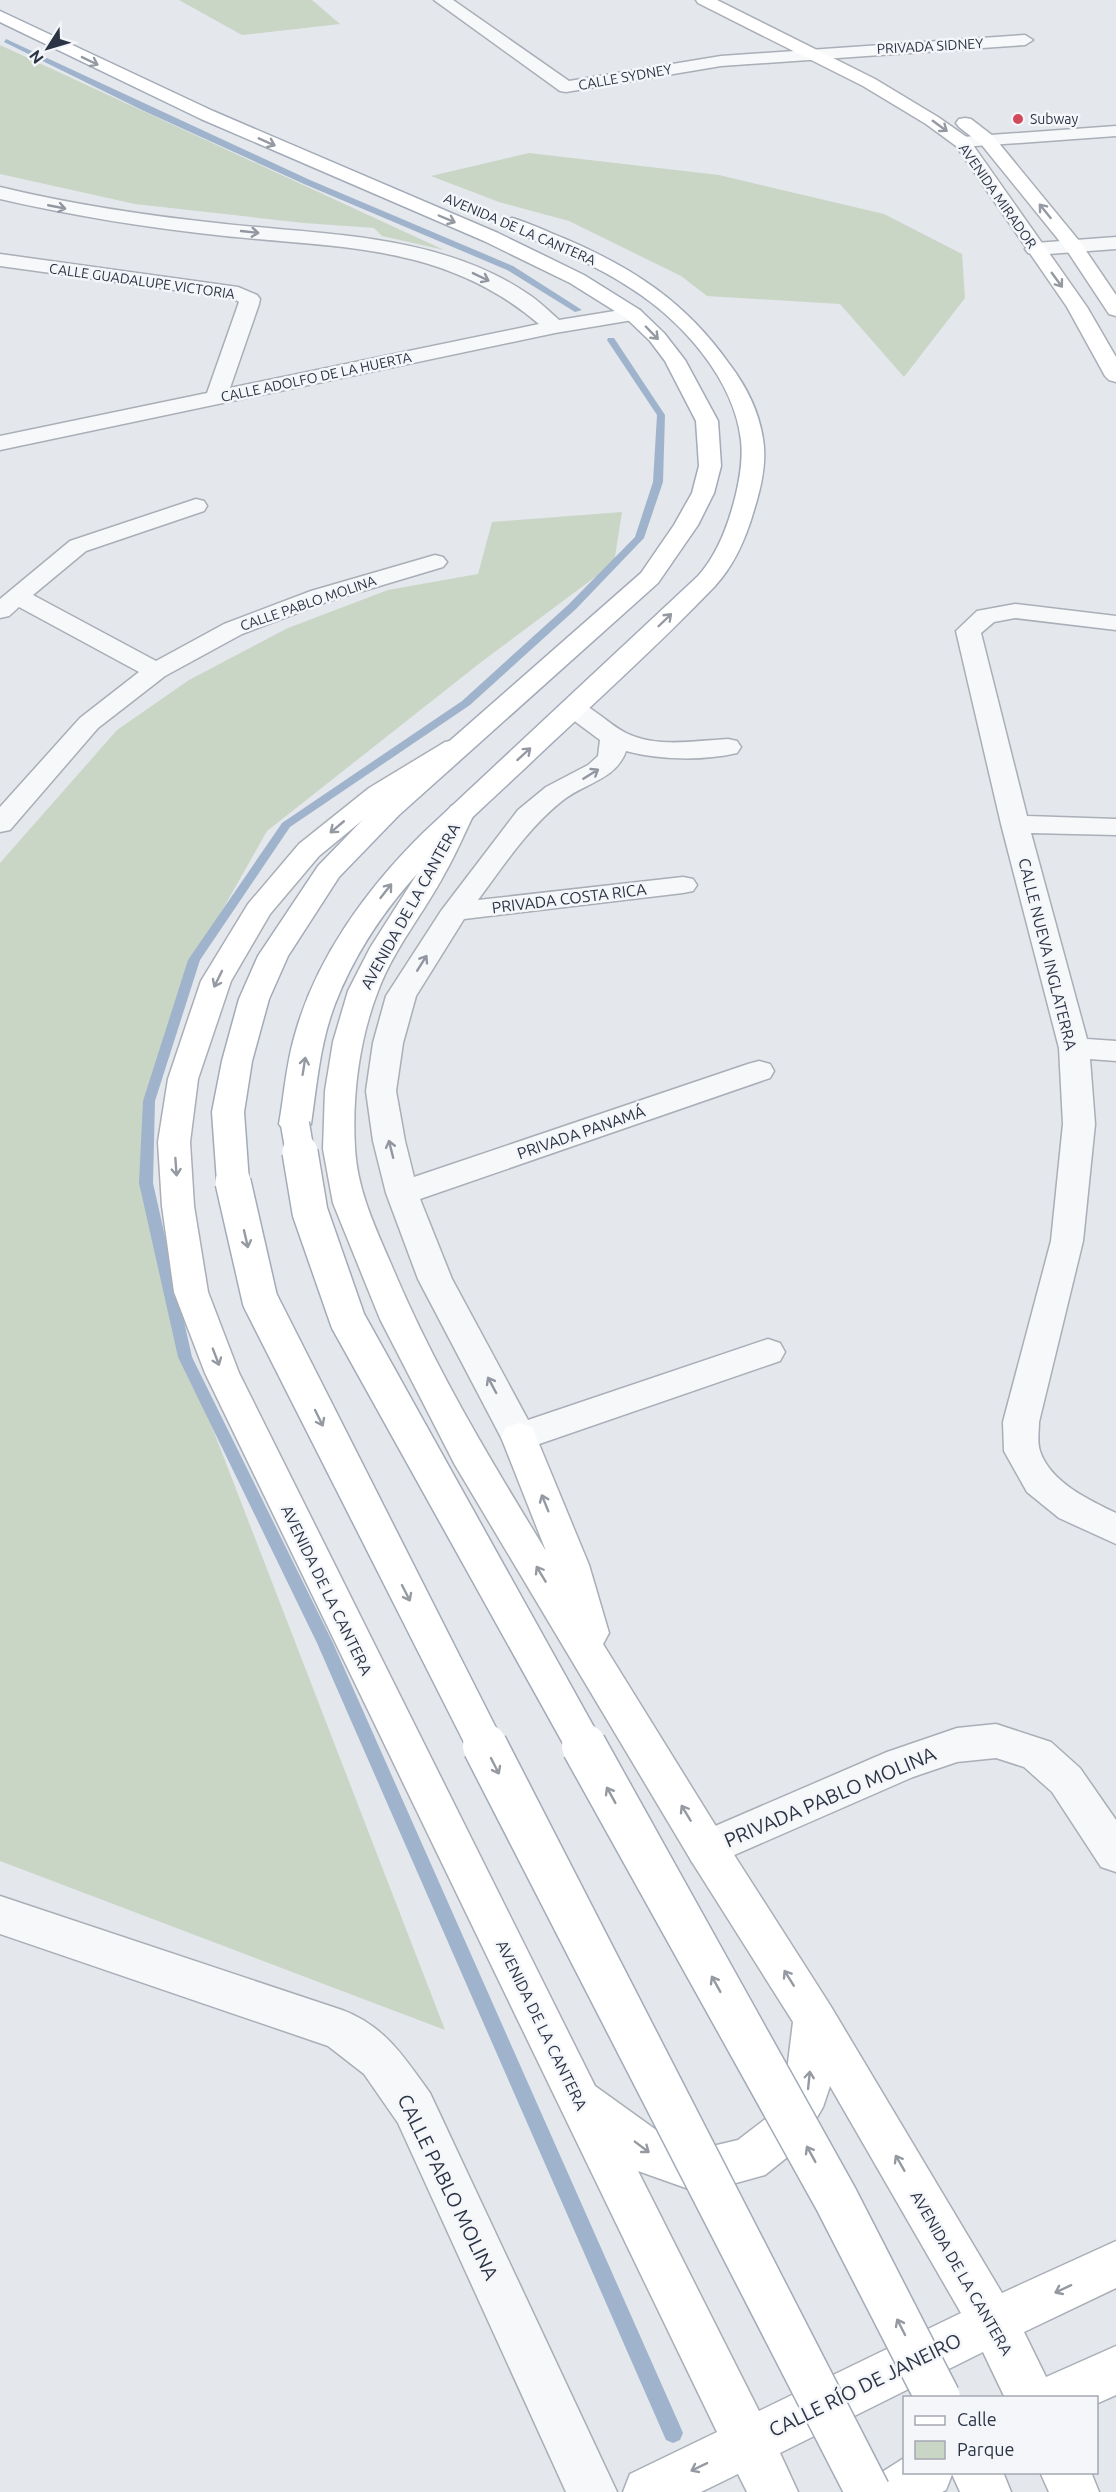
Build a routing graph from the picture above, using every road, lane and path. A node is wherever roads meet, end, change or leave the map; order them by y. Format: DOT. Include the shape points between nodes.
graph roads {
  1 [pos="4,0"];
  2 [pos="442,0"];
  3 [pos="704,0"];
  4 [pos="729,0"];
  5 [pos="0,16"];
  6 [pos="1025,40"];
  7 [pos="836,52"];
  8 [pos="810,54"];
  9 [pos="1116,131"];
  10 [pos="987,140"];
  11 [pos="962,142"];
  12 [pos="0,194"];
  13 [pos="1116,243"];
  14 [pos="1073,246"];
  15 [pos="1035,249"];
  16 [pos="0,260"];
  17 [pos="52,269"];
  18 [pos="0,277"];
  19 [pos="1116,310"];
  20 [pos="633,314"];
  21 [pos="555,327"];
  22 [pos="1115,372"];
  23 [pos="216,398"];
  24 [pos="0,443"];
  25 [pos="196,506"];
  26 [pos="714,522"];
  27 [pos="435,562"];
  28 [pos="9,604"];
  29 [pos="1116,622"];
  30 [pos="156,671"];
  31 [pos="574,709"];
  32 [pos="613,736"];
  33 [pos="473,737"];
  34 [pos="728,747"];
  35 [pos="461,812"];
  36 [pos="0,824"];
  37 [pos="1015,824"];
  38 [pos="1116,827"];
  39 [pos="683,885"];
  40 [pos="455,911"];
  41 [pos="1074,1048"];
  42 [pos="1116,1051"];
  43 [pos="759,1071"];
  44 [pos="402,1193"];
  45 [pos="768,1352"];
  46 [pos="519,1437"];
  47 [pos="1116,1529"];
  48 [pos="604,1678"];
  49 [pos="707,1849"];
  50 [pos="1116,1854"];
  51 [pos="0,1915"];
  52 [pos="815,2019"];
  53 [pos="578,2099"];
  54 [pos="1116,2264"];
  55 [pos="993,2322"];
  56 [pos="1116,2370"];
  57 [pos="937,2396"];
  58 [pos="1030,2396"];
  59 [pos="1056,2396"];
  60 [pos="749,2443"];
  61 [pos="925,2474"];
  62 [pos="977,2474"];
  63 [pos="1066,2474"];
  64 [pos="592,2492"];
  65 [pos="648,2492"];
  66 [pos="773,2492"];
  67 [pos="868,2492"];
  68 [pos="897,2492"];
  69 [pos="986,2492"];
  70 [pos="1074,2492"];
  1 -- 26 [label="main road, AVENIDA DE LA CANTERA" via="237,111 582,253 643,287 670,308 707,348 731,382 745,412 752,438 752,464"];
  2 -- 8 [label="street, CALLE SYDNEY" via="566,87 712,62"];
  3 -- 8 [label="main road, AVENIDA MIRADOR"];
  4 -- 7 [label="main road, AVENIDA MIRADOR"];
  5 -- 20 [label="main road, AVENIDA DE LA CANTERA, one-way" via="207,116 534,257"];
  6 -- 7 [label="street, PRIVADA SIDNEY"];
  7 -- 8 [label="street, CALLE SYDNEY"];
  7 -- 10 [label="main road, AVENIDA MIRADOR" via="937,106"];
  8 -- 11 [label="main road, AVENIDA MIRADOR, one-way" via="880,88"];
  9 -- 10 [label="street"];
  10 -- 11 [label="street"];
  14 -- 10 [label="main road, AVENIDA MIRADOR, one-way"];
  11 -- 15 [label="main road, AVENIDA MIRADOR"];
  12 -- 21 [label="street, one-way" via="80,211 432,257 496,284 541,312"];
  13 -- 14 [label="street"];
  14 -- 15 [label="street"];
  14 -- 19 [label="main road, AVENIDA MIRADOR"];
  15 -- 22 [label="main road, AVENIDA MIRADOR, one-way" via="1077,307"];
  16 -- 17 [label="street, CALLE GUADALUPE VICTORIA"];
  17 -- 18 [label="street"];
  17 -- 23 [label="street, CALLE GUADALUPE VICTORIA" via="247,296 249,304"];
  20 -- 21 [label="street, CALLE ADOLFO DE LA HUERTA"];
  20 -- 26 [label="main road, AVENIDA DE LA CANTERA, one-way" via="675,360 707,421 710,466 703,492"];
  21 -- 23 [label="street, CALLE ADOLFO DE LA HUERTA"];
  23 -- 24 [label="street, CALLE ADOLFO DE LA HUERTA"];
  25 -- 28 [label="street" via="78,546"];
  31 -- 26 [label="main road, AVENIDA DE LA CANTERA, one-way" via="716,571"];
  26 -- 33 [label="main road, AVENIDA DE LA CANTERA" via="686,525 650,578"];
  27 -- 30 [label="street, CALLE PABLO MOLINA" via="320,596 233,629"];
  28 -- 30 [label="street"];
  29 -- 37 [label="street, CALLE NUEVA INGLATERRA" via="1015,611 986,616 968,631"];
  30 -- 36 [label="street, CALLE PABLO MOLINA" via="89,723"];
  31 -- 32 [label="street"];
  35 -- 31 [label="main road, AVENIDA DE LA CANTERA, one-way"];
  32 -- 34 [label="street" via="627,743 675,750"];
  40 -- 32 [label="street, one-way" via="528,816 555,793 597,771 610,759"];
  33 -- 53 [label="main road, AVENIDA DE LA CANTERA, one-way" via="378,794 309,850 258,910 216,981 183,1079 174,1142 178,1206 191,1292 222,1373"];
  33 -- 67 [label="main road, AVENIDA DE LA CANTERA, one-way, bridge" via="388,809 328,872 273,956 254,999 237,1061 228,1112 233,1182 260,1300"];
  48 -- 35 [label="main road, AVENIDA DE LA CANTERA, one-way" via="468,1455 397,1319 349,1203 339,1149 340,1091 348,1041 363,991 384,948 431,874"];
  57 -- 35 [label="main road, AVENIDA DE LA CANTERA, one-way, bridge" via="836,2199 348,1321 310,1212 296,1124 308,1040 321,1003 343,957 384,893"];
  37 -- 38 [label="street"];
  37 -- 41 [label="street, CALLE NUEVA INGLATERRA"];
  39 -- 40 [label="street, PRIVADA COSTA RICA"];
  44 -- 40 [label="street, one-way" via="381,1091 388,1043 401,996"];
  41 -- 42 [label="street"];
  41 -- 47 [label="street, CALLE NUEVA INGLATERRA" via="1079,1124 1067,1241 1021,1422 1022,1451 1040,1482 1072,1508"];
  43 -- 44 [label="street, PRIVADA PANAMÁ"];
  46 -- 44 [label="street, one-way" via="435,1279"];
  45 -- 46 [label="street"];
  48 -- 46 [label="main road, one-way" via="570,1565"];
  49 -- 48 [label="main road, AVENIDA DE LA CANTERA, one-way"];
  49 -- 50 [label="street, PRIVADA PABLO MOLINA" via="901,1764 957,1745 996,1741 1037,1754 1066,1780"];
  52 -- 49 [label="main road, AVENIDA DE LA CANTERA, one-way"];
  51 -- 64 [label="street, CALLE PABLO MOLINA" via="342,2030 380,2059 414,2108"];
  53 -- 52 [label="main road, one-way" via="654,2155 700,2171 748,2159 784,2132 807,2092"];
  55 -- 52 [label="main road, AVENIDA DE LA CANTERA, one-way"];
  53 -- 60 [label="main road, AVENIDA DE LA CANTERA"];
  54 -- 55 [label="main road, CALLE RÍO DE JANEIRO, one-way"];
  55 -- 58 [label="main road, AVENIDA DE LA CANTERA"];
  55 -- 60 [label="main road, CALLE RÍO DE JANEIRO"];
  56 -- 59 [label="main road"];
  60 -- 65 [label="main road, CALLE RÍO DE JANEIRO, one-way"];
  60 -- 66 [label="main road, AVENIDA DE LA CANTERA"];
  61 -- 68 [label="main road"];
  62 -- 69 [label="main road"];
  63 -- 70 [label="main road"];
}
